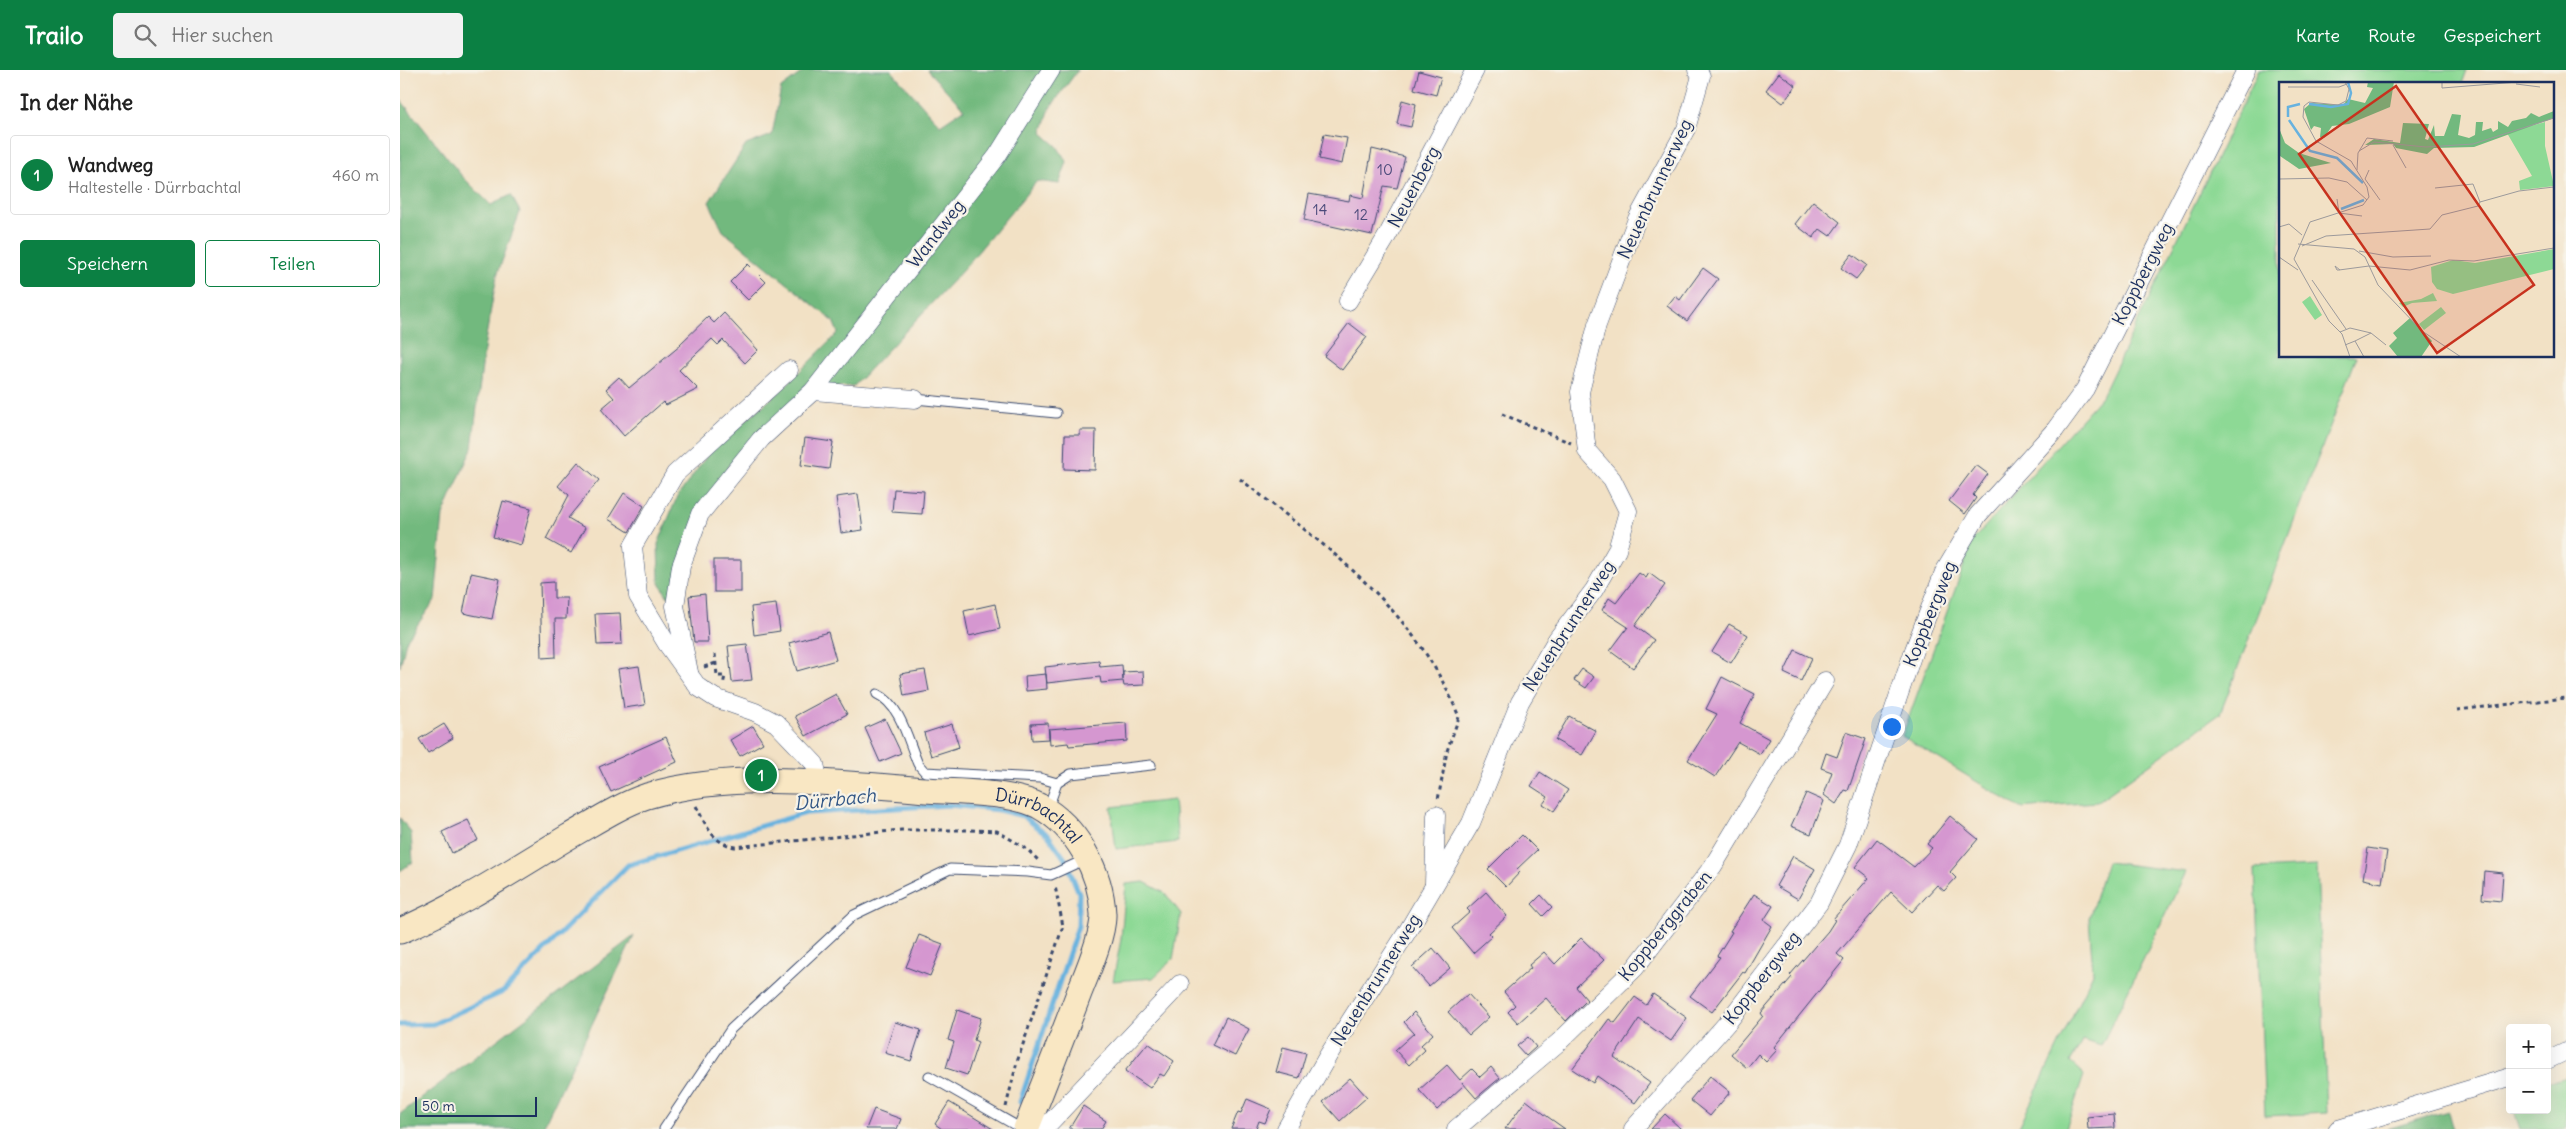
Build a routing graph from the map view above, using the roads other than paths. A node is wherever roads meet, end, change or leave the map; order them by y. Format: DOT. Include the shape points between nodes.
graph roads {
  1 [pos="1051,70"];
  2 [pos="1475,70"];
  3 [pos="1697,70"];
  4 [pos="2246,70"];
  5 [pos="1348,301"];
  6 [pos="788,370"];
  7 [pos="813,391"];
  8 [pos="915,400"];
  9 [pos="1056,413"];
  10 [pos="689,672"];
  11 [pos="1825,681"];
  12 [pos="877,694"];
  13 [pos="1151,765"];
  14 [pos="819,782"];
  15 [pos="1057,784"];
  16 [pos="1047,811"];
  17 [pos="1436,815"];
  18 [pos="1079,862"];
  19 [pos="1434,886"];
  20 [pos="400,931"];
  21 [pos="1180,984"];
  22 [pos="2566,1051"];
  23 [pos="2551,1058"];
  24 [pos="930,1076"];
  25 [pos="2506,1078"];
  26 [pos="664,1129"];
  27 [pos="1022,1129"];
  28 [pos="1026,1129"];
  29 [pos="1044,1129"];
  30 [pos="1286,1129"];
  31 [pos="1456,1129"];
  32 [pos="1633,1129"];
  33 [pos="2338,1129"];
  1 -- 7 [label="street, Wandweg" via="997,156"];
  2 -- 5 [label="street, Neuenberg" via="1386,238"];
  3 -- 19 [label="street, Neuenbrunnerweg" via="1701,76 1686,129 1637,219 1597,326 1580,392 1587,450 1612,479 1628,511 1618,550 1594,590 1557,639 1520,702 1471,823"];
  4 -- 32 [label="street, Koppbergweg" via="2085,389 2055,430 1978,515 1944,572 1914,650 1848,846 1819,903 1728,1022"];
  6 -- 10 [label="street, Wandweg" via="675,474 634,546 638,596"];
  7 -- 8 [label="street"];
  7 -- 10 [label="street, Wandweg" via="760,439 700,514 681,566 675,606"];
  8 -- 9 [label="lane"];
  10 -- 14 [label="street, Wandweg" via="698,687 715,698 776,723 815,764"];
  11 -- 31 [label="street, Koppberggraben" via="1713,866 1635,968 1559,1042"];
  12 -- 15 [label="lane" via="886,698 895,709 918,764 925,772 1040,778"];
  13 -- 15 [label="lane" via="1071,774"];
  14 -- 16 [label="street, Dürrbachtal" via="989,794 1036,804"];
  14 -- 20 [label="street, Dürrbachtal" via="717,782 692,795 636,801 431,918"];
  15 -- 16 [label="lane"];
  16 -- 18 [label="street, Dürrbachtal" via="1074,837"];
  17 -- 19 [label="street"];
  18 -- 26 [label="lane" via="1053,874 950,869 854,915 731,1029"];
  18 -- 28 [label="street, Dürrbachtal" via="1098,881 1104,917 1093,956"];
  19 -- 30 [label="street, Neuenbrunnerweg"];
  21 -- 29 [label="street"];
  22 -- 23 [label="street"];
  24 -- 27 [label="lane"];
  25 -- 33 [label="street"];
}
